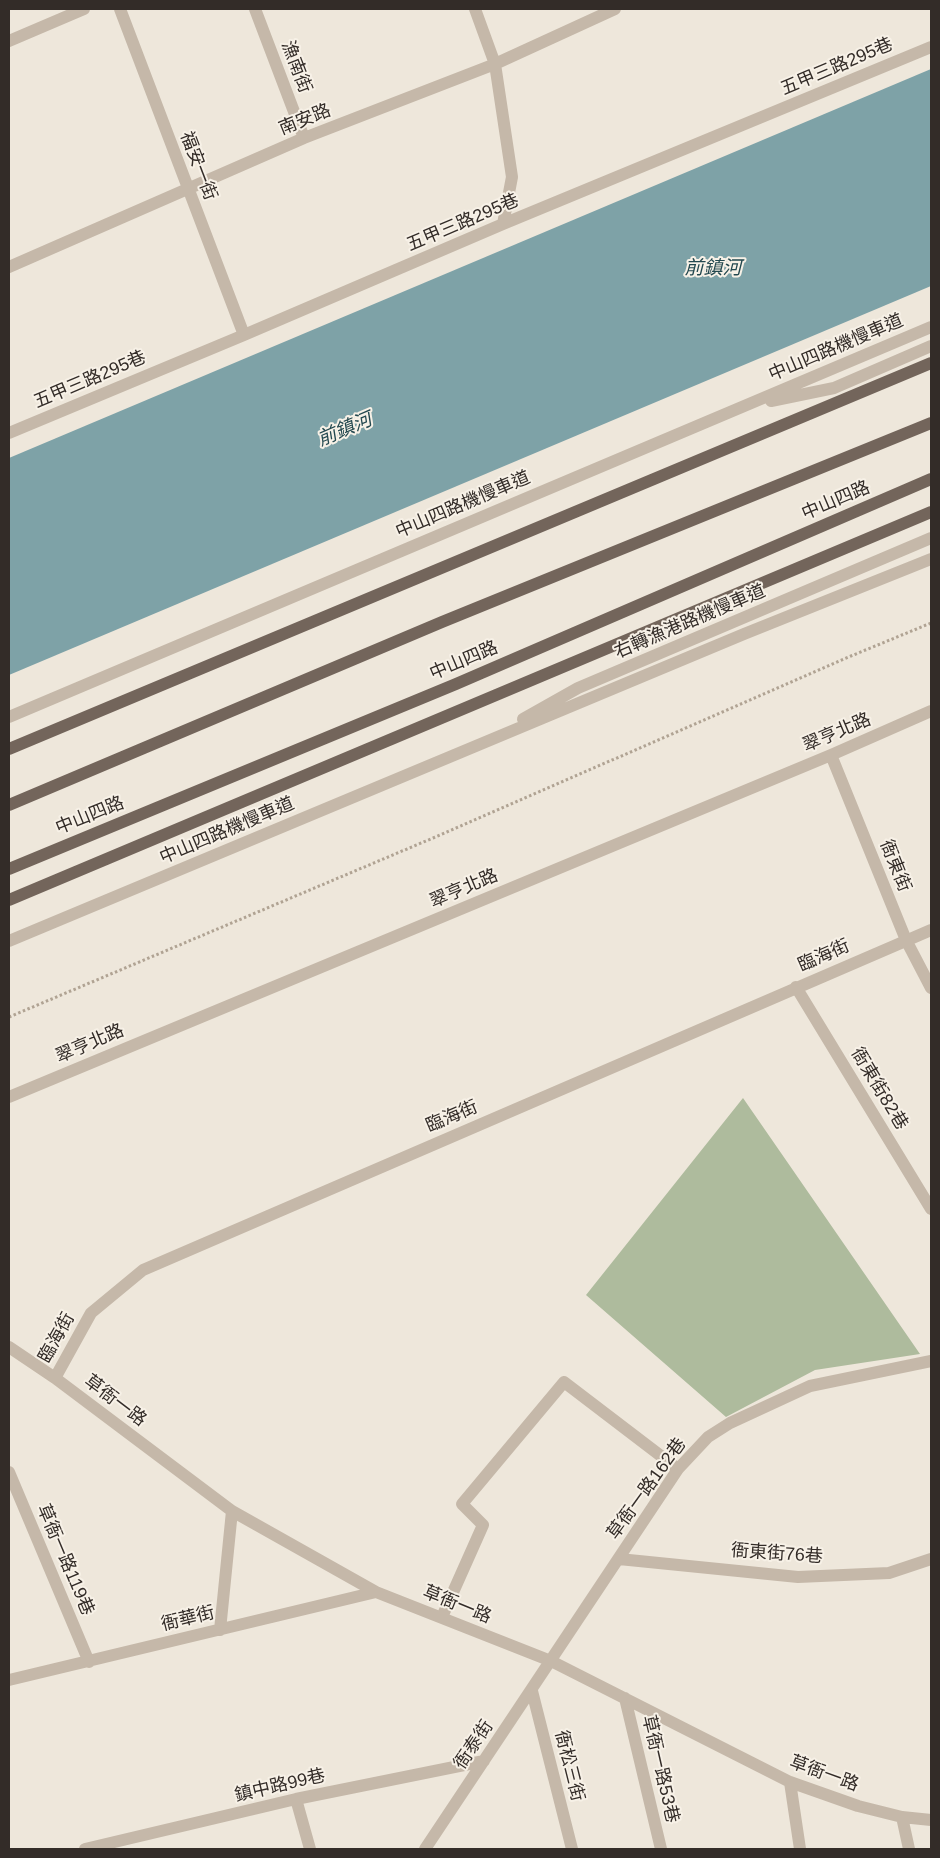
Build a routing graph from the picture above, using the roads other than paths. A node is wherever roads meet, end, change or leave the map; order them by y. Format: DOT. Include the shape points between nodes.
graph roads {
  1 [pos="84,9"];
  2 [pos="120,9"];
  3 [pos="255,9"];
  4 [pos="475,9"];
  5 [pos="615,9"];
  6 [pos="9,41"];
  7 [pos="931,47"];
  8 [pos="495,64"];
  9 [pos="304,138"];
  10 [pos="188,188"];
  11 [pos="503,224"];
  12 [pos="9,267"];
  13 [pos="931,327"];
  14 [pos="244,335"];
  15 [pos="931,346"];
  16 [pos="931,363"];
  17 [pos="741,407"];
  18 [pos="931,423"];
  19 [pos="9,433"];
  20 [pos="931,479"];
  21 [pos="931,512"];
  22 [pos="931,538"];
  23 [pos="931,559"];
  24 [pos="931,711"];
  25 [pos="9,717"];
  26 [pos="9,749"];
  27 [pos="469,749"];
  28 [pos="831,755"];
  29 [pos="9,805"];
  30 [pos="9,868"];
  31 [pos="9,900"];
  32 [pos="931,930"];
  33 [pos="906,940"];
  34 [pos="9,941"];
  35 [pos="796,987"];
  36 [pos="931,988"];
  37 [pos="9,1097"];
  38 [pos="931,1209"];
  39 [pos="9,1346"];
  40 [pos="931,1361"];
  41 [pos="55,1378"];
  42 [pos="678,1470"];
  43 [pos="9,1472"];
  44 [pos="232,1511"];
  45 [pos="619,1559"];
  46 [pos="931,1559"];
  47 [pos="376,1592"];
  48 [pos="442,1618"];
  49 [pos="220,1630"];
  50 [pos="551,1661"];
  51 [pos="89,1662"];
  52 [pos="9,1680"];
  53 [pos="532,1691"];
  54 [pos="626,1698"];
  55 [pos="484,1761"];
  56 [pos="790,1782"];
  57 [pos="296,1799"];
  58 [pos="902,1817"];
  59 [pos="931,1820"];
  60 [pos="85,1849"];
  61 [pos="310,1849"];
  62 [pos="425,1849"];
  63 [pos="572,1849"];
  64 [pos="661,1849"];
  65 [pos="800,1849"];
  66 [pos="909,1849"];
  1 -- 6 [label="street"];
  2 -- 10 [label="street, 福安一街"];
  3 -- 9 [label="street, 漁南街"];
  4 -- 8 [label="street"];
  5 -- 8 [label="street, 南安路"];
  7 -- 11 [label="street, 五甲三路295巷"];
  8 -- 9 [label="street, 南安路"];
  8 -- 11 [label="street" via="512,177"];
  9 -- 10 [label="street, 南安路"];
  10 -- 12 [label="street, 南安路"];
  10 -- 14 [label="street, 福安一街"];
  11 -- 14 [label="street, 五甲三路295巷"];
  13 -- 17 [label="street, 中山四路機慢車道"];
  14 -- 19 [label="street, 五甲三路295巷"];
  15 -- 17 [label="street" via="834,388"];
  16 -- 26 [label="main road"];
  17 -- 25 [label="street, 中山四路機慢車道"];
  18 -- 29 [label="main road, 中山四路" via="451,618"];
  20 -- 30 [label="main road, 中山四路" via="456,684"];
  21 -- 31 [label="main road"];
  22 -- 27 [label="street, 右轉漁港路機慢車道" via="578,688"];
  23 -- 27 [label="street, 中山四路機慢車道"];
  24 -- 28 [label="street, 翠亨北路"];
  27 -- 34 [label="street, 中山四路機慢車道"];
  28 -- 33 [label="street, 衙東街"];
  28 -- 37 [label="street, 翠亨北路"];
  32 -- 33 [label="street, 臨海街"];
  33 -- 35 [label="street, 臨海街"];
  33 -- 36 [label="street, 衙東街"];
  35 -- 38 [label="street, 衙東街82巷"];
  35 -- 41 [label="street, 臨海街" via="143,1270 91,1313"];
  39 -- 41 [label="street, 草衙一路"];
  40 -- 42 [label="street, 草衙一路162巷" via="810,1386 730,1423 708,1437"];
  41 -- 44 [label="street, 草衙一路"];
  42 -- 45 [label="street, 草衙一路162巷"];
  42 -- 48 [label="street" via="564,1382 462,1504 483,1525"];
  43 -- 51 [label="street, 草衙一路119巷"];
  44 -- 47 [label="street, 草衙一路"];
  44 -- 49 [label="street"];
  45 -- 46 [label="street, 衙東街76巷" via="798,1577 889,1573"];
  45 -- 50 [label="street, 草衙一路162巷"];
  47 -- 48 [label="street, 草衙一路"];
  47 -- 49 [label="street, 衙華街"];
  48 -- 50 [label="street, 草衙一路"];
  49 -- 51 [label="street, 衙華街"];
  50 -- 53 [label="street, 衙泰街"];
  50 -- 54 [label="street, 草衙一路"];
  51 -- 52 [label="street, 衙華街"];
  53 -- 55 [label="street, 衙泰街"];
  53 -- 63 [label="street, 衙松三街"];
  54 -- 56 [label="street, 草衙一路"];
  54 -- 64 [label="street, 草衙一路53巷"];
  55 -- 57 [label="street, 鎮中路99巷"];
  55 -- 62 [label="street, 衙泰街"];
  56 -- 58 [label="street, 草衙一路" via="858,1806"];
  56 -- 65 [label="street"];
  57 -- 60 [label="street, 鎮中路99巷"];
  57 -- 61 [label="street"];
  58 -- 59 [label="street, 草衙一路"];
  58 -- 66 [label="street"];
}
